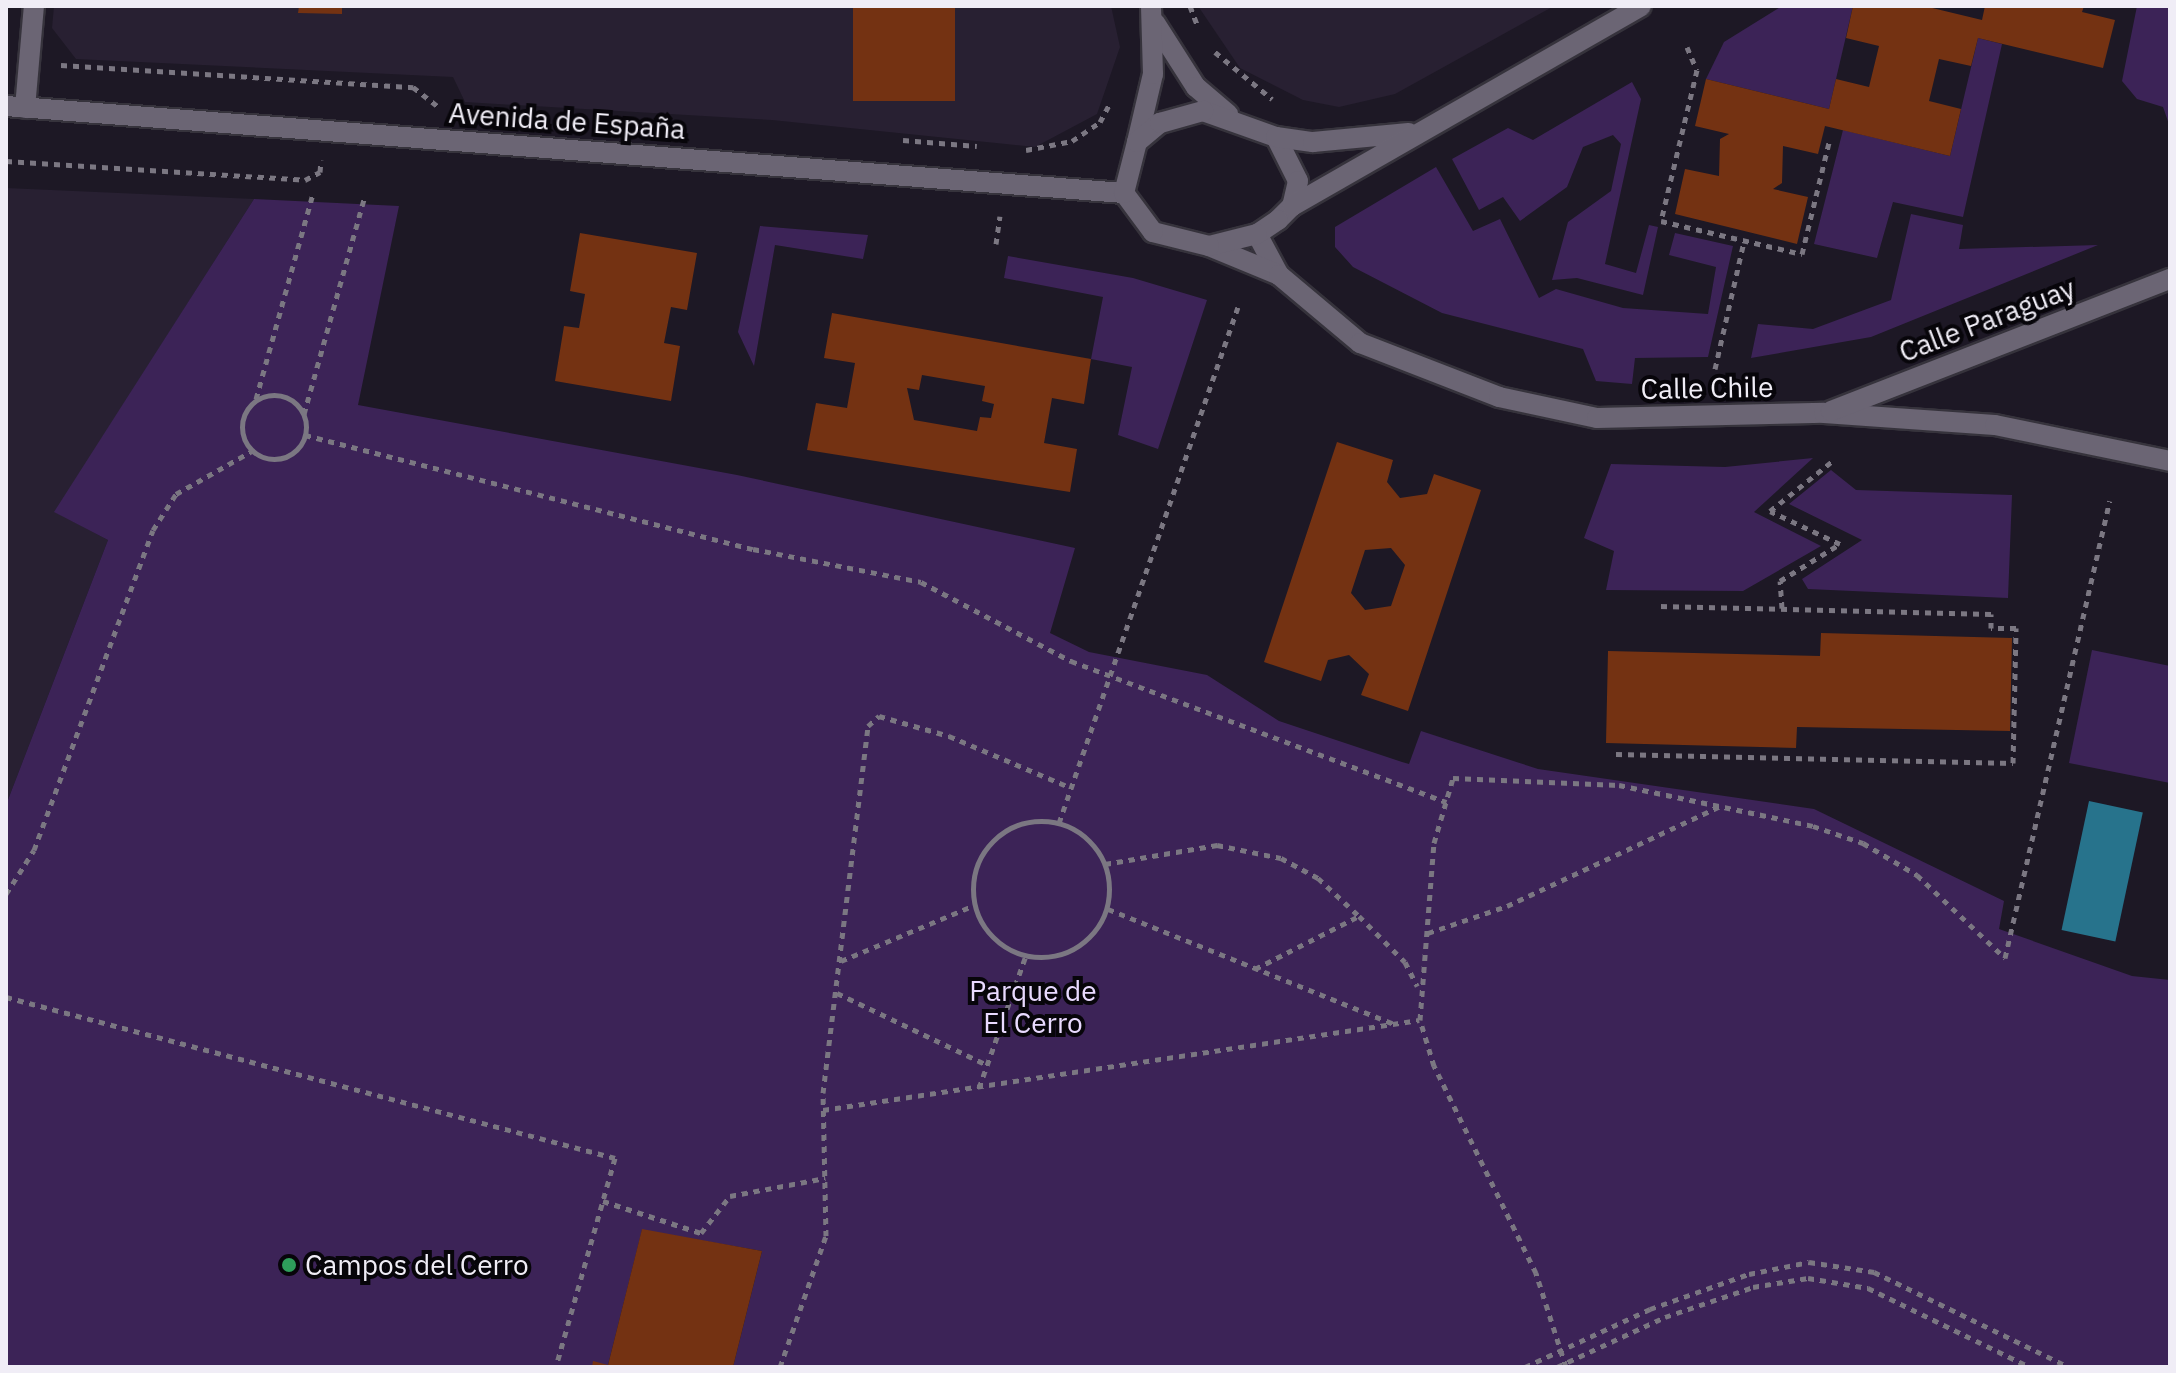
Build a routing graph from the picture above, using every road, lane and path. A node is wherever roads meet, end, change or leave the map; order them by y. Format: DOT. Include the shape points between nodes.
graph roads {
  1 [pos="34,6"];
  2 [pos="1190,6"];
  3 [pos="1641,6"];
  4 [pos="1153,14"];
  5 [pos="1200,30"];
  6 [pos="1206,39"];
  7 [pos="1687,47"];
  8 [pos="50,56"];
  9 [pos="1119,88"];
  10 [pos="1282,102"];
  11 [pos="15,107"];
  12 [pos="443,110"];
  13 [pos="1228,114"];
  14 [pos="1417,132"];
  15 [pos="1276,137"];
  16 [pos="1830,138"];
  17 [pos="899,140"];
  18 [pos="1137,142"];
  19 [pos="987,148"];
  20 [pos="1012,152"];
  21 [pos="322,155"];
  22 [pos="6,161"];
  23 [pos="313,193"];
  24 [pos="1124,193"];
  25 [pos="365,196"];
  26 [pos="1292,206"];
  27 [pos="1257,234"];
  28 [pos="1744,241"];
  29 [pos="1209,246"];
  30 [pos="1279,275"];
  31 [pos="2170,279"];
  32 [pos="1238,307"];
  33 [pos="1715,369"];
  34 [pos="256,399"];
  35 [pos="1824,413"];
  36 [pos="304,414"];
  37 [pos="305,435"];
  38 [pos="252,451"];
  39 [pos="1835,459"];
  40 [pos="2170,461"];
  41 [pos="2110,501"];
  42 [pos="1659,606"];
  43 [pos="1782,608"];
  44 [pos="1114,675"];
  45 [pos="1616,754"];
  46 [pos="1069,787"];
  47 [pos="1446,802"];
  48 [pos="1724,804"];
  49 [pos="1059,823"];
  50 [pos="1105,864"];
  51 [pos="6,894"];
  52 [pos="975,905"];
  53 [pos="1108,909"];
  54 [pos="1359,916"];
  55 [pos="1428,933"];
  56 [pos="1026,955"];
  57 [pos="841,961"];
  58 [pos="1254,970"];
  59 [pos="1417,987"];
  60 [pos="837,993"];
  61 [pos="6,997"];
  62 [pos="1420,1020"];
  63 [pos="1399,1026"];
  64 [pos="987,1065"];
  65 [pos="979,1088"];
  66 [pos="823,1110"];
  67 [pos="825,1178"];
  68 [pos="603,1201"];
  69 [pos="1559,1348"];
  70 [pos="1565,1365"];
  71 [pos="556,1367"];
  72 [pos="780,1367"];
  73 [pos="1525,1367"];
  74 [pos="1557,1367"];
  75 [pos="2030,1367"];
  76 [pos="2069,1367"];
  1 -- 11 [label="street"];
  2 -- 5 [label="path"];
  3 -- 14 [label="street"];
  4 -- 13 [label="street" via="1196,87"];
  4 -- 18 [label="street" via="1148,114"];
  6 -- 10 [label="path" via="1239,78"];
  7 -- 28 [label="path" via="1697,70 1661,221"];
  8 -- 12 [label="path" via="64,67 413,87"];
  9 -- 20 [label="path" via="1100,122 1072,141"];
  11 -- 24 [label="street, Avenida de España"];
  13 -- 15 [label="street"];
  13 -- 18 [label="street" via="1181,116"];
  14 -- 15 [label="street" via="1358,140"];
  14 -- 26 [label="street"];
  15 -- 26 [label="street" via="1298,181"];
  16 -- 28 [label="path" via="1802,254"];
  17 -- 19 [label="path"];
  18 -- 24 [label="street"];
  21 -- 22 [label="path" via="320,172 305,180"];
  23 -- 34 [label="path"];
  24 -- 29 [label="street" via="1153,232"];
  25 -- 36 [label="path"];
  26 -- 27 [label="street"];
  27 -- 29 [label="street"];
  27 -- 30 [label="street, Calle Chile"];
  28 -- 33 [label="path"];
  29 -- 30 [label="street, Calle Chile"];
  30 -- 35 [label="street, Calle Chile" via="1360,343 1499,397 1597,418"];
  31 -- 35 [label="street, Calle Paraguay"];
  32 -- 44 [label="path"];
  34 -- 36 [label="path" via="283,396"];
  34 -- 38 [label="path" via="241,425"];
  35 -- 40 [label="street, Calle Chile" via="1995,425"];
  36 -- 37 [label="path"];
  37 -- 38 [label="path" via="286,458"];
  37 -- 44 [label="path" via="753,549 921,582 1071,661"];
  38 -- 51 [label="path" via="176,494 153,530 34,850"];
  39 -- 43 [label="path" via="1770,511 1840,544 1780,581"];
  41 -- 48 [label="path" via="2005,958 1917,875 1863,843"];
  42 -- 43 [label="path"];
  43 -- 45 [label="path" via="1991,614 1991,628 2016,628 2013,763"];
  44 -- 46 [label="path"];
  44 -- 47 [label="path"];
  46 -- 49 [label="path"];
  46 -- 57 [label="path" via="879,716 868,726 861,759"];
  47 -- 48 [label="path" via="1453,778 1619,785"];
  47 -- 55 [label="path" via="1434,843"];
  48 -- 55 [label="path" via="1507,906"];
  49 -- 50 [label="path" via="1079,831"];
  49 -- 52 [label="path" via="1031,821 993,840 978,863"];
  50 -- 53 [label="path"];
  50 -- 54 [label="path" via="1182,847 1246,849 1318,878"];
  52 -- 56 [label="path" via="993,937"];
  52 -- 57 [label="path"];
  53 -- 56 [label="path" via="1084,942 1046,957"];
  53 -- 58 [label="path"];
  54 -- 58 [label="path"];
  54 -- 59 [label="path" via="1405,962"];
  55 -- 59 [label="path"];
  56 -- 64 [label="path"];
  57 -- 60 [label="path"];
  58 -- 63 [label="path"];
  59 -- 62 [label="path"];
  60 -- 64 [label="path"];
  60 -- 66 [label="path"];
  61 -- 68 [label="path" via="615,1158"];
  62 -- 63 [label="path"];
  62 -- 69 [label="path" via="1434,1066 1536,1273"];
  63 -- 65 [label="path"];
  64 -- 65 [label="path"];
  65 -- 66 [label="path"];
  66 -- 67 [label="path"];
  67 -- 68 [label="path" via="730,1196 701,1233"];
  67 -- 72 [label="path" via="826,1236"];
  68 -- 71 [label="path"];
  69 -- 70 [label="path"];
  69 -- 73 [label="path"];
  69 -- 76 [label="path" via="1749,1274 1809,1262 1874,1272"];
  70 -- 74 [label="path"];
  70 -- 75 [label="path" via="1665,1317 1753,1287 1808,1278 1868,1288"];
}
